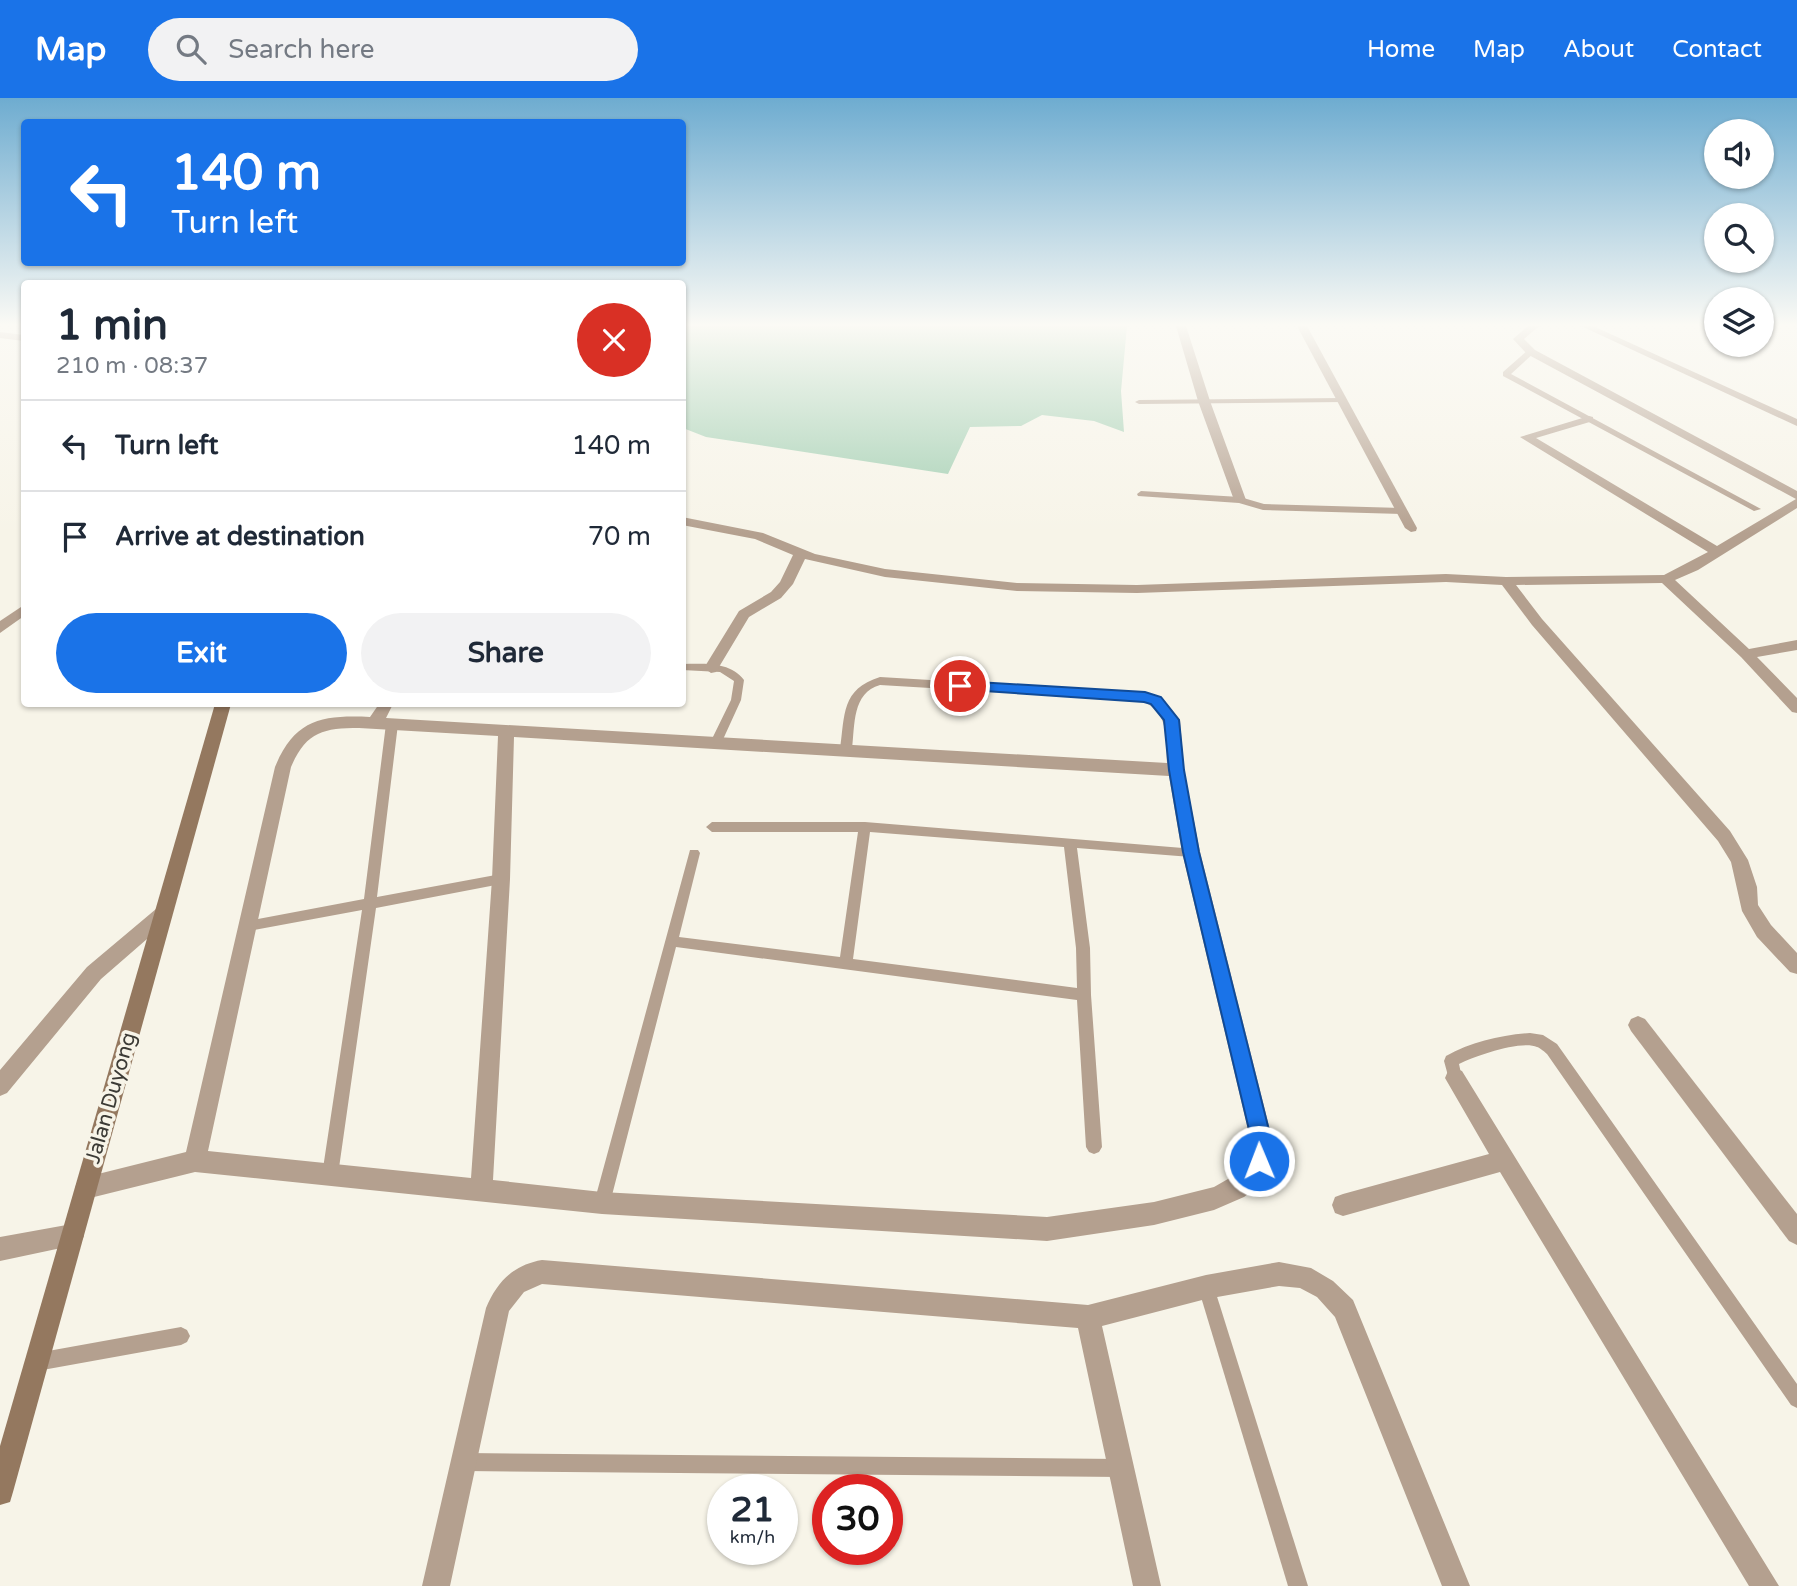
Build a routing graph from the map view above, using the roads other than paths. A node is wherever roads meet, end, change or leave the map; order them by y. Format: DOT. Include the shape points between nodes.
graph roads {
  1 [pos="1202,395"];
  2 [pos="1339,395"];
  3 [pos="1546,395"];
  4 [pos="1611,395"];
  5 [pos="1737,395"];
  6 [pos="1341,400"];
  7 [pos="1204,401"];
  8 [pos="1139,402"];
  9 [pos="1589,419"];
  10 [pos="1797,423"];
  11 [pos="1141,494"];
  12 [pos="1797,496"];
  13 [pos="1240,499"];
  14 [pos="1797,503"];
  15 [pos="1757,509"];
  16 [pos="1402,511"];
  17 [pos="686,522"];
  18 [pos="1411,528"];
  19 [pos="1716,551"];
  20 [pos="801,553"];
  21 [pos="1666,579"];
  22 [pos="1506,581"];
  23 [pos="0,605"];
  24 [pos="20,612"];
  25 [pos="0,628"];
  26 [pos="1797,645"];
  27 [pos="1746,654"];
  28 [pos="686,667"];
  29 [pos="710,668"];
  30 [pos="1145,697"];
  31 [pos="222,707"];
  32 [pos="386,707"];
  33 [pos="1797,708"];
  34 [pos="383,723"];
  35 [pos="506,732"];
  36 [pos="716,743"];
  37 [pos="846,749"];
  38 [pos="1176,770"];
  39 [pos="712,827"];
  40 [pos="865,827"];
  41 [pos="1070,843"];
  42 [pos="1191,852"];
  43 [pos="694,853"];
  44 [pos="501,880"];
  45 [pos="370,903"];
  46 [pos="163,914"];
  47 [pos="248,926"];
  48 [pos="670,941"];
  49 [pos="846,962"];
  50 [pos="1797,967"];
  51 [pos="1084,995"];
  52 [pos="1638,1025"];
  53 [pos="1455,1078"];
  54 [pos="0,1086"];
  55 [pos="1094,1147"];
  56 [pos="1505,1160"];
  57 [pos="195,1161"];
  58 [pos="330,1175"];
  59 [pos="86,1188"];
  60 [pos="481,1191"];
  61 [pos="602,1203"];
  62 [pos="1343,1205"];
  63 [pos="1797,1233"];
  64 [pos="72,1236"];
  65 [pos="0,1249"];
  66 [pos="1206,1287"];
  67 [pos="1088,1317"];
  68 [pos="181,1336"];
  69 [pos="37,1362"];
  70 [pos="1797,1399"];
  71 [pos="466,1462"];
  72 [pos="1120,1468"];
  73 [pos="0,1492"];
  74 [pos="436,1586"];
  75 [pos="1147,1586"];
  76 [pos="1298,1586"];
  77 [pos="1456,1586"];
  78 [pos="1765,1586"];
  1 -- 7 [label="street"];
  2 -- 6 [label="street"];
  3 -- 9 [label="lane"];
  4 -- 12 [label="street"];
  5 -- 10 [label="street"];
  6 -- 7 [label="lane"];
  6 -- 16 [label="street"];
  7 -- 8 [label="lane"];
  7 -- 13 [label="street"];
  9 -- 15 [label="lane"];
  9 -- 19 [label="street" via="1527,438"];
  11 -- 13 [label="lane"];
  13 -- 16 [label="lane" via="1263,507"];
  14 -- 19 [label="street"];
  16 -- 18 [label="street"];
  17 -- 20 [label="street" via="758,536"];
  19 -- 21 [label="street"];
  20 -- 22 [label="street" via="846,567 1017,587 1137,589 1446,578"];
  20 -- 29 [label="street" via="786,584 744,614"];
  21 -- 22 [label="street"];
  21 -- 27 [label="street"];
  22 -- 50 [label="street" via="1724,836 1742,869 1749,906 1764,931"];
  23 -- 24 [label="street"];
  24 -- 25 [label="street"];
  26 -- 27 [label="street"];
  27 -- 33 [label="street"];
  28 -- 29 [label="lane"];
  29 -- 36 [label="lane" via="734,673 740,690"];
  30 -- 37 [label="lane" via="867,683 856,694"];
  30 -- 38 [label="street" via="1156,701 1172,720"];
  31 -- 46 [label="main road, Jalan Duyong"];
  32 -- 34 [label="street"];
  34 -- 35 [label="street"];
  34 -- 45 [label="lane"];
  34 -- 47 [label="street" via="331,723 311,728 296,740 283,767"];
  35 -- 36 [label="street"];
  35 -- 44 [label="street"];
  36 -- 37 [label="street"];
  37 -- 38 [label="street"];
  38 -- 42 [label="street"];
  39 -- 40 [label="lane"];
  40 -- 41 [label="lane"];
  40 -- 49 [label="lane"];
  41 -- 42 [label="lane"];
  41 -- 51 [label="lane" via="1081,924"];
  42 -- 61 [label="street" via="1261,1138 1259,1161 1249,1181 1221,1197 1090,1225 1047,1229"];
  43 -- 48 [label="lane"];
  44 -- 45 [label="lane"];
  44 -- 60 [label="street"];
  45 -- 47 [label="lane"];
  45 -- 58 [label="lane"];
  46 -- 54 [label="street" via="94,973"];
  46 -- 59 [label="main road, Jalan Duyong"];
  47 -- 57 [label="street"];
  48 -- 49 [label="lane"];
  48 -- 61 [label="lane"];
  49 -- 51 [label="lane"];
  51 -- 55 [label="lane"];
  52 -- 63 [label="street"];
  53 -- 56 [label="street"];
  53 -- 70 [label="lane" via="1451,1061 1461,1054 1526,1039 1552,1049"];
  56 -- 62 [label="street"];
  56 -- 78 [label="street"];
  57 -- 58 [label="street"];
  57 -- 59 [label="street"];
  58 -- 60 [label="street"];
  59 -- 64 [label="main road, Jalan Duyong"];
  60 -- 61 [label="street"];
  64 -- 65 [label="street"];
  64 -- 69 [label="main road, Jalan Duyong"];
  66 -- 67 [label="street"];
  66 -- 76 [label="lane"];
  66 -- 77 [label="street" via="1279,1275 1303,1276 1325,1289 1344,1309"];
  67 -- 71 [label="street" via="530,1273 506,1292 498,1308"];
  67 -- 72 [label="street"];
  68 -- 69 [label="lane"];
  69 -- 73 [label="main road, Jalan Duyong"];
  71 -- 72 [label="lane"];
  71 -- 74 [label="street"];
  72 -- 75 [label="street"];
}
